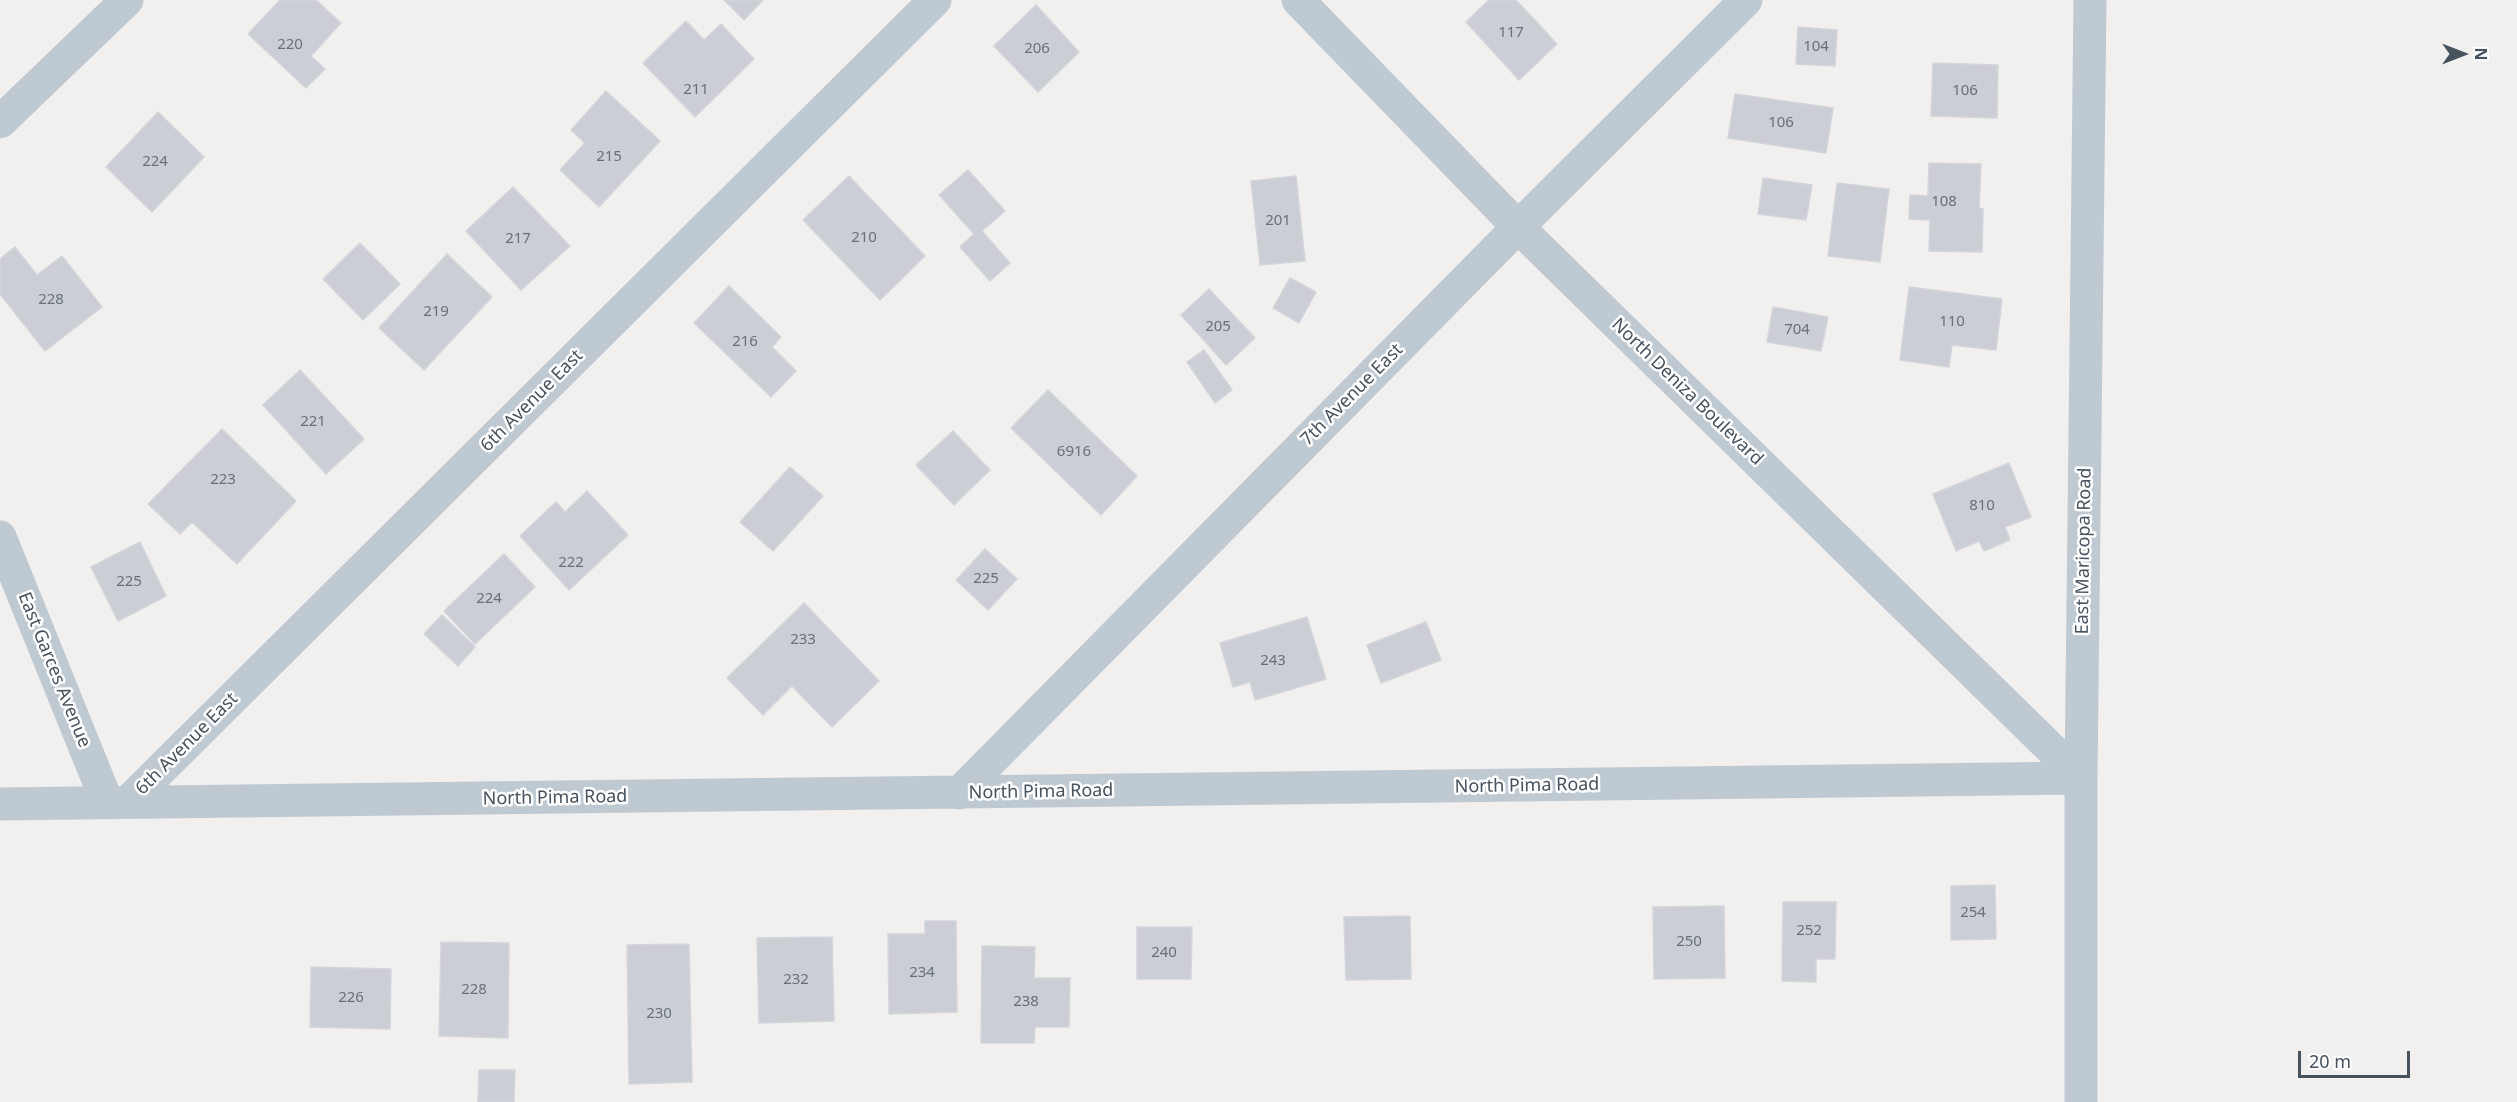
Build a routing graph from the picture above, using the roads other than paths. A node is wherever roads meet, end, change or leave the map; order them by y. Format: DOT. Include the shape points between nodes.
graph roads {
  1 [pos="127,0"];
  2 [pos="935,0"];
  3 [pos="1298,0"];
  4 [pos="1746,0"];
  5 [pos="2090,0"];
  6 [pos="0,122"];
  7 [pos="1518,227"];
  8 [pos="0,537"];
  9 [pos="2081,778"];
  10 [pos="959,793"];
  11 [pos="118,802"];
  12 [pos="0,804"];
  13 [pos="2081,1102"];
  1 -- 6 [label="street"];
  2 -- 11 [label="street, 6th Avenue East"];
  3 -- 7 [label="street, North Deniza Boulevard"];
  4 -- 7 [label="street, 7th Avenue East"];
  5 -- 9 [label="street, East Maricopa Road"];
  7 -- 9 [label="street, North Deniza Boulevard"];
  7 -- 10 [label="street, 7th Avenue East"];
  8 -- 11 [label="street, East Garces Avenue"];
  9 -- 10 [label="street, North Pima Road"];
  9 -- 13 [label="street, East Maricopa Road"];
  10 -- 11 [label="street, North Pima Road"];
  11 -- 12 [label="street, North Pima Road"];
}
